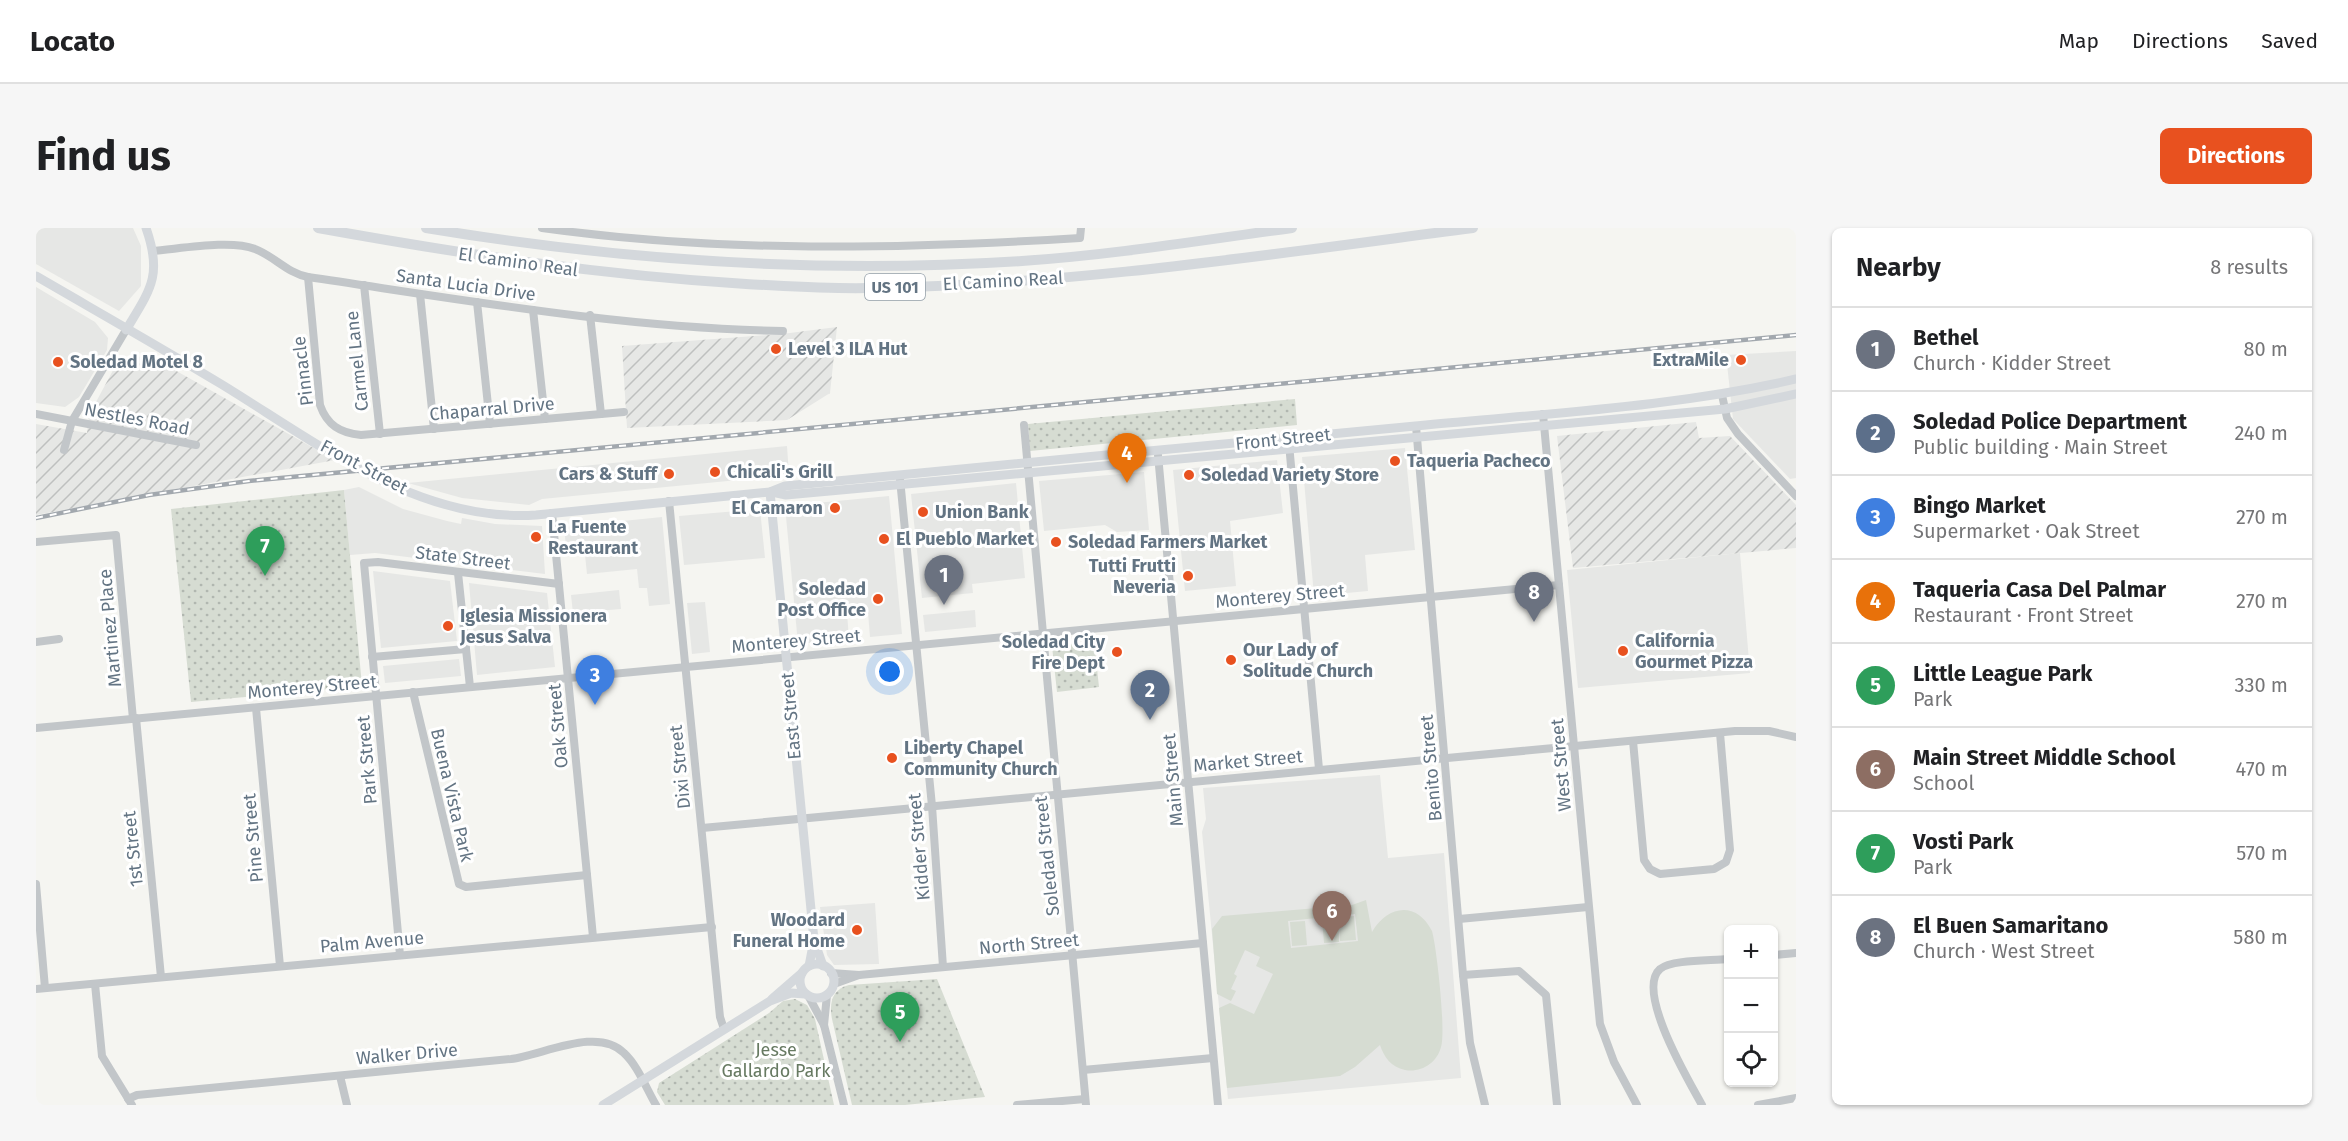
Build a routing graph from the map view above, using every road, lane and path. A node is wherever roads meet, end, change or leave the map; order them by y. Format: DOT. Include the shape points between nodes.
graph roads {
  1 [pos="146,228"];
  2 [pos="318,228"];
  3 [pos="426,228"];
  4 [pos="542,228"];
  5 [pos="1081,228"];
  6 [pos="1292,228"];
  7 [pos="1473,228"];
  8 [pos="152,251"];
  9 [pos="36,276"];
  10 [pos="308,277"];
  11 [pos="364,285"];
  12 [pos="420,294"];
  13 [pos="477,302"];
  14 [pos="533,309"];
  15 [pos="590,315"];
  16 [pos="126,330"];
  17 [pos="783,331"];
  18 [pos="1796,379"];
  19 [pos="1796,394"];
  20 [pos="1722,395"];
  21 [pos="1725,409"];
  22 [pos="624,412"];
  23 [pos="36,414"];
  24 [pos="601,414"];
  25 [pos="1543,414"];
  26 [pos="545,419"];
  27 [pos="72,421"];
  28 [pos="490,424"];
  29 [pos="1024,425"];
  30 [pos="1416,426"];
  31 [pos="1544,426"];
  32 [pos="434,429"];
  33 [pos="380,434"];
  34 [pos="363,435"];
  35 [pos="1417,436"];
  36 [pos="1289,443"];
  37 [pos="196,445"];
  38 [pos="64,450"];
  39 [pos="1158,455"];
  40 [pos="1028,467"];
  41 [pos="900,479"];
  42 [pos="770,492"];
  43 [pos="1796,496"];
  44 [pos="669,501"];
  45 [pos="552,513"];
  46 [pos="36,542"];
  47 [pos="364,563"];
  48 [pos="458,573"];
  49 [pos="559,584"];
  50 [pos="1559,585"];
  51 [pos="1431,597"];
  52 [pos="1304,609"];
  53 [pos="1172,620"];
  54 [pos="1042,633"];
  55 [pos="59,639"];
  56 [pos="36,642"];
  57 [pos="915,644"];
  58 [pos="466,649"];
  59 [pos="372,657"];
  60 [pos="786,657"];
  61 [pos="684,666"];
  62 [pos="568,677"];
  63 [pos="470,687"];
  64 [pos="413,692"];
  65 [pos="376,696"];
  66 [pos="256,708"];
  67 [pos="135,719"];
  68 [pos="36,728"];
  69 [pos="1720,733"];
  70 [pos="1796,737"];
  71 [pos="1632,741"];
  72 [pos="1575,746"];
  73 [pos="1446,757"];
  74 [pos="1319,769"];
  75 [pos="1188,782"];
  76 [pos="1056,794"];
  77 [pos="932,806"];
  78 [pos="801,818"];
  79 [pos="702,828"];
  80 [pos="587,875"];
  81 [pos="36,884"];
  82 [pos="1588,908"];
  83 [pos="1459,919"];
  84 [pos="712,927"];
  85 [pos="593,937"];
  86 [pos="814,940"];
  87 [pos="1203,943"];
  88 [pos="1796,953"];
  89 [pos="400,955"];
  90 [pos="1778,955"];
  91 [pos="1072,956"];
  92 [pos="1724,959"];
  93 [pos="280,966"];
  94 [pos="823,966"];
  95 [pos="944,967"];
  96 [pos="805,970"];
  97 [pos="831,973"];
  98 [pos="859,975"];
  99 [pos="1463,975"];
  100 [pos="161,977"];
  101 [pos="95,984"];
  102 [pos="834,984"];
  103 [pos="45,988"];
  104 [pos="36,989"];
  105 [pos="807,995"];
  106 [pos="827,995"];
  107 [pos="770,1001"];
  108 [pos="824,1025"];
  109 [pos="724,1029"];
  110 [pos="1213,1058"];
  111 [pos="1083,1070"];
  112 [pos="340,1076"];
  113 [pos="642,1080"];
  114 [pos="1796,1098"];
  115 [pos="130,1102"];
  116 [pos="1085,1102"];
  117 [pos="347,1105"];
  118 [pos="603,1105"];
  119 [pos="656,1105"];
  120 [pos="844,1105"];
  121 [pos="1017,1105"];
  122 [pos="1218,1105"];
  123 [pos="1485,1105"];
  124 [pos="1557,1105"];
  125 [pos="1637,1105"];
  126 [pos="1702,1105"];
  127 [pos="1758,1105"];
  1 -- 8 [label="main road"];
  2 -- 7 [label="highway, El Camino Real / US 101" via="470,256 581,271 867,289 1093,276"];
  3 -- 6 [label="highway, El Camino Real / US 101" via="690,261 857,267 1025,261"];
  4 -- 5 [label="street" via="651,240 854,248 1080,238"];
  8 -- 10 [label="street, Santa Lucia Drive" via="252,247"];
  8 -- 16 [label="main road" via="152,284"];
  9 -- 16 [label="main road, Front Street"];
  10 -- 11 [label="street, Santa Lucia Drive"];
  10 -- 34 [label="street, Pinnacle" via="323,413 342,432"];
  11 -- 12 [label="street, Santa Lucia Drive"];
  11 -- 33 [label="street, Carmel Lane"];
  12 -- 13 [label="street, Santa Lucia Drive"];
  12 -- 32 [label="street"];
  13 -- 14 [label="street, Santa Lucia Drive"];
  13 -- 28 [label="street"];
  14 -- 15 [label="street, Santa Lucia Drive"];
  14 -- 26 [label="street"];
  15 -- 17 [label="street, Santa Lucia Drive" via="730,330"];
  15 -- 24 [label="street"];
  16 -- 27 [label="street, Nestles Road"];
  16 -- 45 [label="main road, Front Street" via="404,490 500,515"];
  18 -- 20 [label="main road, Front Street"];
  19 -- 21 [label="main road, Front Street"];
  20 -- 21 [label="street"];
  20 -- 25 [label="main road, Front Street"];
  21 -- 31 [label="main road, Front Street"];
  21 -- 43 [label="street" via="1738,434"];
  22 -- 24 [label="street, Chaparral Drive"];
  23 -- 27 [label="street, Nestles Road"];
  24 -- 26 [label="street, Chaparral Drive"];
  25 -- 30 [label="main road, Front Street"];
  25 -- 31 [label="street, West Street"];
  26 -- 28 [label="street, Chaparral Drive"];
  27 -- 37 [label="street, Nestles Road"];
  27 -- 38 [label="street"];
  28 -- 32 [label="street, Chaparral Drive"];
  29 -- 40 [label="street, Soledad Street"];
  30 -- 35 [label="street, Benito Street"];
  30 -- 36 [label="main road, Front Street"];
  31 -- 35 [label="main road, Front Street"];
  31 -- 50 [label="street, West Street"];
  32 -- 33 [label="street, Chaparral Drive"];
  33 -- 34 [label="street, Chaparral Drive"];
  35 -- 36 [label="main road, Front Street"];
  35 -- 51 [label="street, Benito Street"];
  36 -- 39 [label="main road, Front Street"];
  36 -- 52 [label="street"];
  39 -- 40 [label="main road, Front Street"];
  39 -- 53 [label="street, Main Street"];
  40 -- 41 [label="main road, Front Street"];
  40 -- 54 [label="street, Soledad Street"];
  41 -- 42 [label="main road, Front Street" via="786,495"];
  41 -- 57 [label="street, Kidder Street"];
  42 -- 44 [label="main road, Front Street"];
  42 -- 60 [label="main road, East Street"];
  44 -- 45 [label="main road, Front Street"];
  44 -- 61 [label="street, Dixi Street"];
  45 -- 49 [label="street, Oak Street"];
  46 -- 67 [label="street, Martinez Place" via="116,535"];
  47 -- 48 [label="street, State Street"];
  47 -- 59 [label="street, Park Street"];
  48 -- 49 [label="street, State Street"];
  48 -- 58 [label="street"];
  49 -- 62 [label="street, Oak Street"];
  50 -- 51 [label="street, Monterey Street"];
  50 -- 72 [label="street, West Street"];
  51 -- 52 [label="street, Monterey Street"];
  51 -- 73 [label="street, Benito Street"];
  52 -- 53 [label="street, Monterey Street"];
  52 -- 74 [label="street"];
  53 -- 54 [label="street, Monterey Street"];
  53 -- 75 [label="street, Main Street"];
  54 -- 57 [label="street, Monterey Street"];
  54 -- 76 [label="street, Soledad Street"];
  55 -- 56 [label="street"];
  57 -- 60 [label="street, Monterey Street"];
  57 -- 77 [label="street, Kidder Street"];
  58 -- 59 [label="street"];
  58 -- 63 [label="street"];
  59 -- 65 [label="street, Park Street"];
  60 -- 61 [label="street, Monterey Street"];
  60 -- 78 [label="main road, East Street"];
  61 -- 62 [label="street, Monterey Street"];
  61 -- 79 [label="street, Dixi Street"];
  62 -- 63 [label="street, Monterey Street"];
  62 -- 80 [label="street, Oak Street"];
  63 -- 64 [label="street, Monterey Street"];
  64 -- 65 [label="street, Monterey Street"];
  64 -- 80 [label="street, Buena Vista Park" via="459,884"];
  65 -- 66 [label="street, Monterey Street"];
  65 -- 89 [label="street, Park Street"];
  66 -- 67 [label="street, Monterey Street"];
  66 -- 93 [label="street, Pine Street"];
  67 -- 68 [label="street, Monterey Street"];
  67 -- 100 [label="street, 1st Street"];
  69 -- 70 [label="street, Market Street" via="1759,731"];
  69 -- 71 [label="street, Market Street"];
  69 -- 71 [label="street" via="1730,850 1726,862 1714,869 1660,874 1644,860"];
  71 -- 72 [label="street, Market Street"];
  72 -- 73 [label="street, Market Street"];
  72 -- 82 [label="street, West Street"];
  73 -- 74 [label="street, Market Street"];
  73 -- 83 [label="street, Benito Street"];
  74 -- 75 [label="street, Market Street"];
  75 -- 76 [label="street, Market Street"];
  75 -- 87 [label="street, Main Street"];
  76 -- 77 [label="street, Market Street"];
  76 -- 91 [label="street, Soledad Street"];
  77 -- 78 [label="street, Market Street"];
  77 -- 95 [label="street, Kidder Street"];
  78 -- 79 [label="street, Market Street"];
  78 -- 86 [label="main road, East Street"];
  79 -- 84 [label="street, Dixi Street"];
  80 -- 85 [label="street, Oak Street"];
  81 -- 103 [label="street"];
  82 -- 83 [label="street"];
  82 -- 125 [label="street, West Street" via="1600,1024 1605,1043"];
  83 -- 99 [label="street, Benito Street"];
  84 -- 85 [label="street, Palm Avenue"];
  84 -- 109 [label="street, Dixi Street"];
  85 -- 89 [label="street, Palm Avenue"];
  86 -- 94 [label="main road, East Street"];
  86 -- 96 [label="main road, East Street"];
  87 -- 91 [label="street, North Street"];
  87 -- 110 [label="street, Main Street"];
  88 -- 90 [label="street"];
  89 -- 93 [label="street, Palm Avenue"];
  91 -- 95 [label="street, North Street"];
  91 -- 111 [label="street, Soledad Street"];
  92 -- 126 [label="street" via="1668,964 1654,980 1658,1013 1669,1043"];
  93 -- 100 [label="street, Palm Avenue"];
  94 -- 96 [label="main road" via="816,964"];
  94 -- 97 [label="main road"];
  95 -- 98 [label="street, North Street"];
  96 -- 105 [label="main road" via="800,986"];
  96 -- 107 [label="main road"];
  97 -- 98 [label="street, North Street"];
  97 -- 102 [label="main road"];
  98 -- 102 [label="street, North Street"];
  99 -- 123 [label="street, Benito Street" via="1470,1043"];
  99 -- 124 [label="street" via="1519,971 1546,995"];
  100 -- 101 [label="street, Palm Avenue"];
  101 -- 103 [label="street, Palm Avenue"];
  101 -- 115 [label="street" via="102,1056"];
  102 -- 106 [label="main road"];
  103 -- 104 [label="street, Palm Avenue"];
  105 -- 106 [label="main road"];
  105 -- 107 [label="main road" via="788,994"];
  105 -- 108 [label="street"];
  106 -- 108 [label="street"];
  107 -- 109 [label="main road"];
  108 -- 120 [label="street"];
  109 -- 113 [label="main road"];
  110 -- 111 [label="street"];
  110 -- 122 [label="street, Main Street"];
  111 -- 116 [label="street, Soledad Street"];
  112 -- 113 [label="street, Walker Drive" via="524,1057 597,1041 623,1051"];
  112 -- 115 [label="street, Walker Drive" via="137,1095"];
  112 -- 117 [label="street"];
  113 -- 118 [label="main road"];
  113 -- 119 [label="street, Walker Drive"];
  114 -- 127 [label="street"];
  116 -- 121 [label="street"];
}
